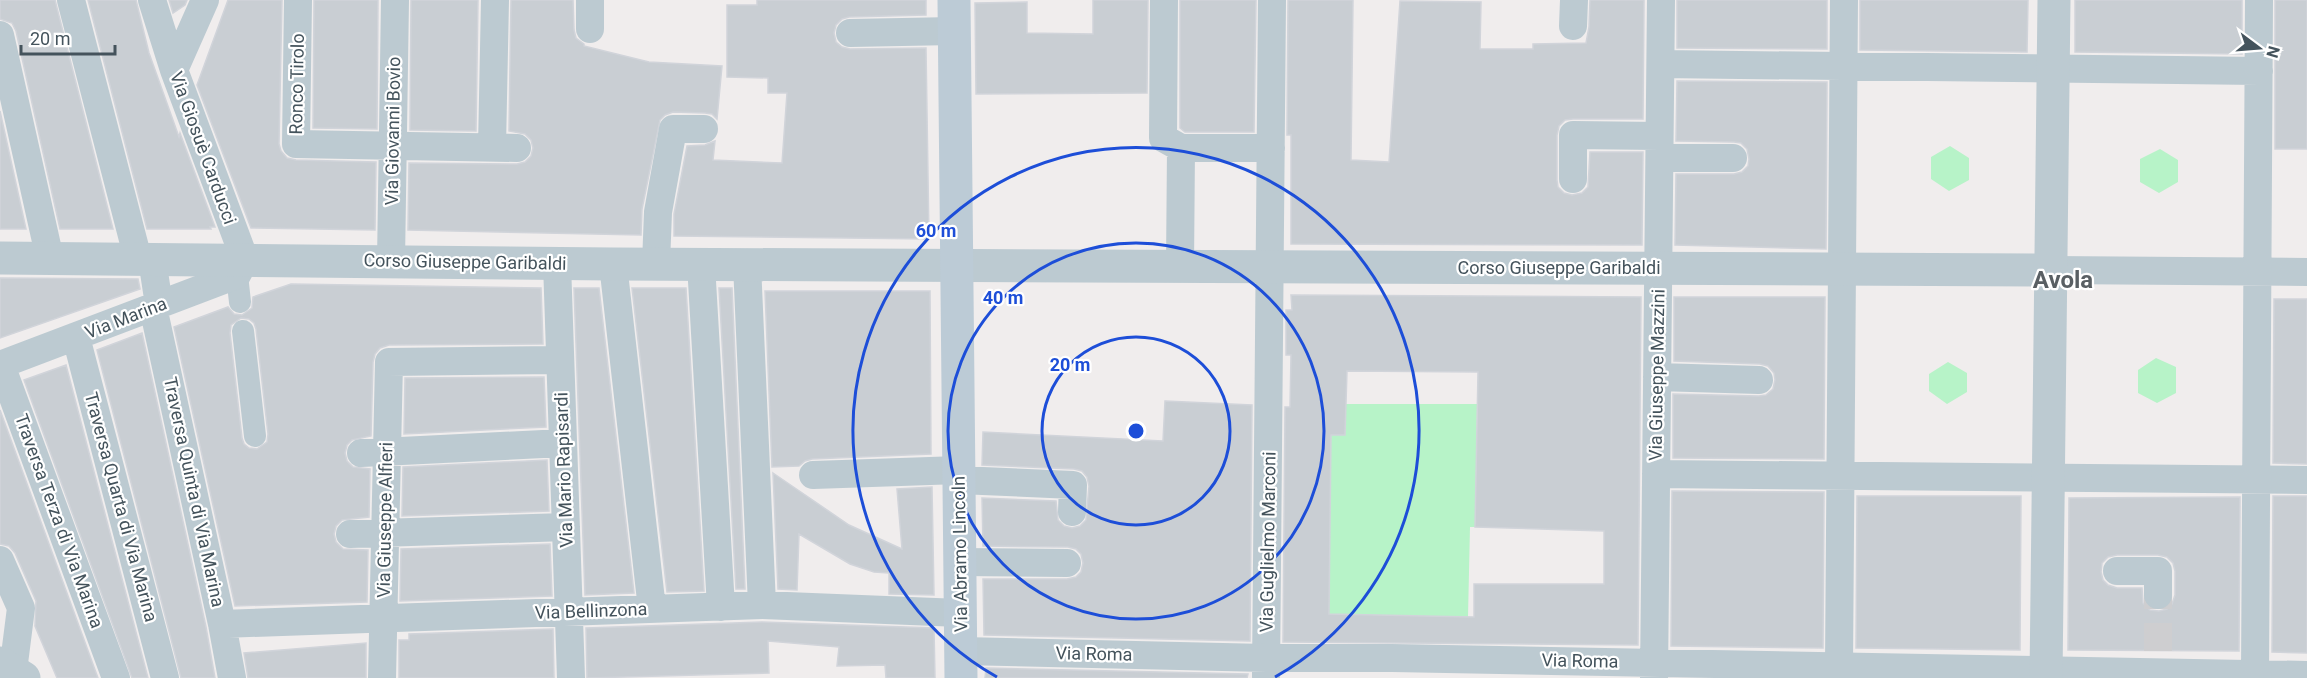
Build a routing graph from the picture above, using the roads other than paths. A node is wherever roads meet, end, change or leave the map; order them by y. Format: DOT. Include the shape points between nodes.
graph roads {
  1 [pos="71,0"];
  2 [pos="152,0"];
  3 [pos="205,0"];
  4 [pos="298,0"];
  5 [pos="395,0"];
  6 [pos="495,0"];
  7 [pos="590,0"];
  8 [pos="1164,0"];
  9 [pos="1272,0"];
  10 [pos="1661,0"];
  11 [pos="1844,0"];
  12 [pos="2054,0"];
  13 [pos="2259,0"];
  14 [pos="954,16"];
  15 [pos="590,29"];
  16 [pos="850,33"];
  17 [pos="0,35"];
  18 [pos="2054,61"];
  19 [pos="1839,62"];
  20 [pos="1660,64"];
  21 [pos="2259,64"];
  22 [pos="174,70"];
  23 [pos="704,129"];
  24 [pos="1271,143"];
  25 [pos="392,146"];
  26 [pos="1660,147"];
  27 [pos="1181,148"];
  28 [pos="1733,158"];
  29 [pos="1573,179"];
  30 [pos="0,258"];
  31 [pos="50,259"];
  32 [pos="145,259"];
  33 [pos="390,261"];
  34 [pos="557,263"];
  35 [pos="613,264"];
  36 [pos="656,264"];
  37 [pos="701,264"];
  38 [pos="747,264"];
  39 [pos="943,266"];
  40 [pos="1180,267"];
  41 [pos="1281,267"];
  42 [pos="1658,269"];
  43 [pos="1834,269"];
  44 [pos="2051,270"];
  45 [pos="2264,272"];
  46 [pos="2307,272"];
  47 [pos="240,279"];
  48 [pos="156,306"];
  49 [pos="243,331"];
  50 [pos="76,337"];
  51 [pos="560,360"];
  52 [pos="0,365"];
  53 [pos="1657,377"];
  54 [pos="1759,381"];
  55 [pos="255,436"];
  56 [pos="563,443"];
  57 [pos="374,453"];
  58 [pos="1656,474"];
  59 [pos="813,475"];
  60 [pos="959,475"];
  61 [pos="2307,480"];
  62 [pos="1836,483"];
  63 [pos="2262,484"];
  64 [pos="2048,487"];
  65 [pos="1072,512"];
  66 [pos="566,527"];
  67 [pos="385,533"];
  68 [pos="350,534"];
  69 [pos="0,560"];
  70 [pos="960,562"];
  71 [pos="1067,563"];
  72 [pos="2117,571"];
  73 [pos="2158,595"];
  74 [pos="762,605"];
  75 [pos="721,607"];
  76 [pos="652,609"];
  77 [pos="569,612"];
  78 [pos="960,613"];
  79 [pos="383,618"];
  80 [pos="222,624"];
  81 [pos="961,664"];
  82 [pos="2158,667"];
  83 [pos="1266,668"];
  84 [pos="1392,668"];
  85 [pos="1533,669"];
  86 [pos="1654,670"];
  87 [pos="1828,670"];
  88 [pos="13,671"];
  89 [pos="2046,674"];
  90 [pos="2255,674"];
  91 [pos="2307,675"];
  92 [pos="116,678"];
  93 [pos="165,678"];
  94 [pos="232,678"];
  95 [pos="382,678"];
  96 [pos="571,678"];
  1 -- 32 [label="street, Traversa Quinta di Via Marina"];
  2 -- 22 [label="street, Via Giosuè Carducci"];
  3 -- 22 [label="street"];
  4 -- 25 [label="street, Ronco Tirolo" via="296,144"];
  5 -- 25 [label="street, Via Giovanni Bovio"];
  6 -- 25 [label="street" via="504,148"];
  7 -- 15 [label="street"];
  8 -- 27 [label="street" via="1163,138"];
  9 -- 24 [label="street"];
  10 -- 20 [label="street, Via Giuseppe Mazzini"];
  11 -- 19 [label="street"];
  12 -- 18 [label="street"];
  13 -- 21 [label="street"];
  14 -- 16 [label="street"];
  14 -- 39 [label="main road, Via Abramo Lincoln" via="955,94"];
  17 -- 31 [label="street"];
  18 -- 19 [label="street"];
  18 -- 21 [label="street"];
  18 -- 44 [label="street"];
  19 -- 20 [label="street"];
  19 -- 43 [label="street"];
  20 -- 26 [label="street, Via Giuseppe Mazzini"];
  21 -- 45 [label="street"];
  22 -- 47 [label="street, Via Giosuè Carducci"];
  23 -- 36 [label="street" via="673,129 658,212"];
  24 -- 27 [label="street"];
  24 -- 41 [label="street, Via Guglielmo Marconi"];
  25 -- 33 [label="street, Via Giovanni Bovio"];
  26 -- 28 [label="street"];
  26 -- 29 [label="street" via="1574,135"];
  26 -- 42 [label="street, Via Giuseppe Mazzini"];
  27 -- 40 [label="street"];
  30 -- 31 [label="street, Corso Giuseppe Garibaldi"];
  31 -- 32 [label="street, Corso Giuseppe Garibaldi"];
  32 -- 47 [label="street, Corso Giuseppe Garibaldi"];
  32 -- 48 [label="street, Traversa Quinta di Via Marina"];
  33 -- 34 [label="street, Corso Giuseppe Garibaldi"];
  33 -- 47 [label="street, Corso Giuseppe Garibaldi"];
  34 -- 35 [label="street, Corso Giuseppe Garibaldi"];
  34 -- 51 [label="street, Via Mario Rapisardi"];
  35 -- 36 [label="street, Corso Giuseppe Garibaldi"];
  35 -- 76 [label="street"];
  36 -- 37 [label="street, Corso Giuseppe Garibaldi"];
  37 -- 38 [label="street, Corso Giuseppe Garibaldi"];
  37 -- 75 [label="street"];
  38 -- 39 [label="street, Corso Giuseppe Garibaldi"];
  38 -- 74 [label="street"];
  39 -- 40 [label="street, Corso Giuseppe Garibaldi"];
  39 -- 60 [label="main road, Via Abramo Lincoln"];
  40 -- 41 [label="street, Corso Giuseppe Garibaldi"];
  41 -- 42 [label="street, Corso Giuseppe Garibaldi"];
  41 -- 83 [label="street, Via Guglielmo Marconi" via="1269,405"];
  42 -- 43 [label="street, Corso Giuseppe Garibaldi"];
  42 -- 53 [label="street, Via Giuseppe Mazzini"];
  43 -- 44 [label="street, Corso Giuseppe Garibaldi"];
  43 -- 62 [label="street"];
  44 -- 45 [label="street"];
  44 -- 64 [label="street"];
  45 -- 46 [label="street"];
  45 -- 63 [label="street"];
  47 -- 48 [label="street, Via Marina"];
  48 -- 50 [label="street, Via Marina"];
  48 -- 80 [label="street, Traversa Quinta di Via Marina"];
  49 -- 55 [label="street"];
  50 -- 52 [label="street, Via Marina"];
  50 -- 93 [label="street, Traversa Quarta di Via Marina"];
  51 -- 56 [label="street, Via Mario Rapisardi"];
  51 -- 57 [label="street, Via Giuseppe Alfieri" via="389,362"];
  52 -- 92 [label="street, Traversa Terza di Via Marina"];
  53 -- 54 [label="street"];
  53 -- 58 [label="street, Via Giuseppe Mazzini"];
  56 -- 57 [label="street"];
  56 -- 66 [label="street, Via Mario Rapisardi"];
  57 -- 67 [label="street, Via Giuseppe Alfieri"];
  58 -- 62 [label="street"];
  58 -- 86 [label="street, Via Giuseppe Mazzini"];
  59 -- 60 [label="street"];
  60 -- 65 [label="street" via="1073,485"];
  60 -- 70 [label="main road, Via Abramo Lincoln"];
  61 -- 63 [label="street"];
  62 -- 64 [label="street"];
  62 -- 87 [label="street"];
  63 -- 64 [label="street"];
  63 -- 90 [label="street"];
  64 -- 89 [label="street"];
  66 -- 67 [label="street"];
  66 -- 77 [label="street, Via Mario Rapisardi"];
  67 -- 68 [label="street"];
  67 -- 79 [label="street, Via Giuseppe Alfieri"];
  69 -- 88 [label="street" via="21,608"];
  70 -- 71 [label="street"];
  70 -- 78 [label="main road, Via Abramo Lincoln"];
  72 -- 73 [label="street" via="2158,571"];
  74 -- 75 [label="street, Via Bellinzona"];
  74 -- 78 [label="street, Via Bellinzona"];
  75 -- 76 [label="street, Via Bellinzona"];
  76 -- 77 [label="street, Via Bellinzona"];
  77 -- 79 [label="street, Via Bellinzona"];
  77 -- 96 [label="street, Via Mario Rapisardi"];
  78 -- 81 [label="main road, Via Abramo Lincoln"];
  79 -- 80 [label="street, Via Bellinzona"];
  79 -- 95 [label="street, Via Giuseppe Alfieri"];
  80 -- 94 [label="street, Traversa Quinta di Via Marina"];
  81 -- 83 [label="street, Via Roma"];
  82 -- 89 [label="street, Via Roma"];
  82 -- 90 [label="street, Via Roma"];
  83 -- 84 [label="street, Via Roma"];
  84 -- 85 [label="street, Via Roma"];
  85 -- 86 [label="street, Via Roma"];
  86 -- 87 [label="street, Via Roma"];
  87 -- 89 [label="street, Via Roma"];
  90 -- 91 [label="street, Via Roma"];
}
